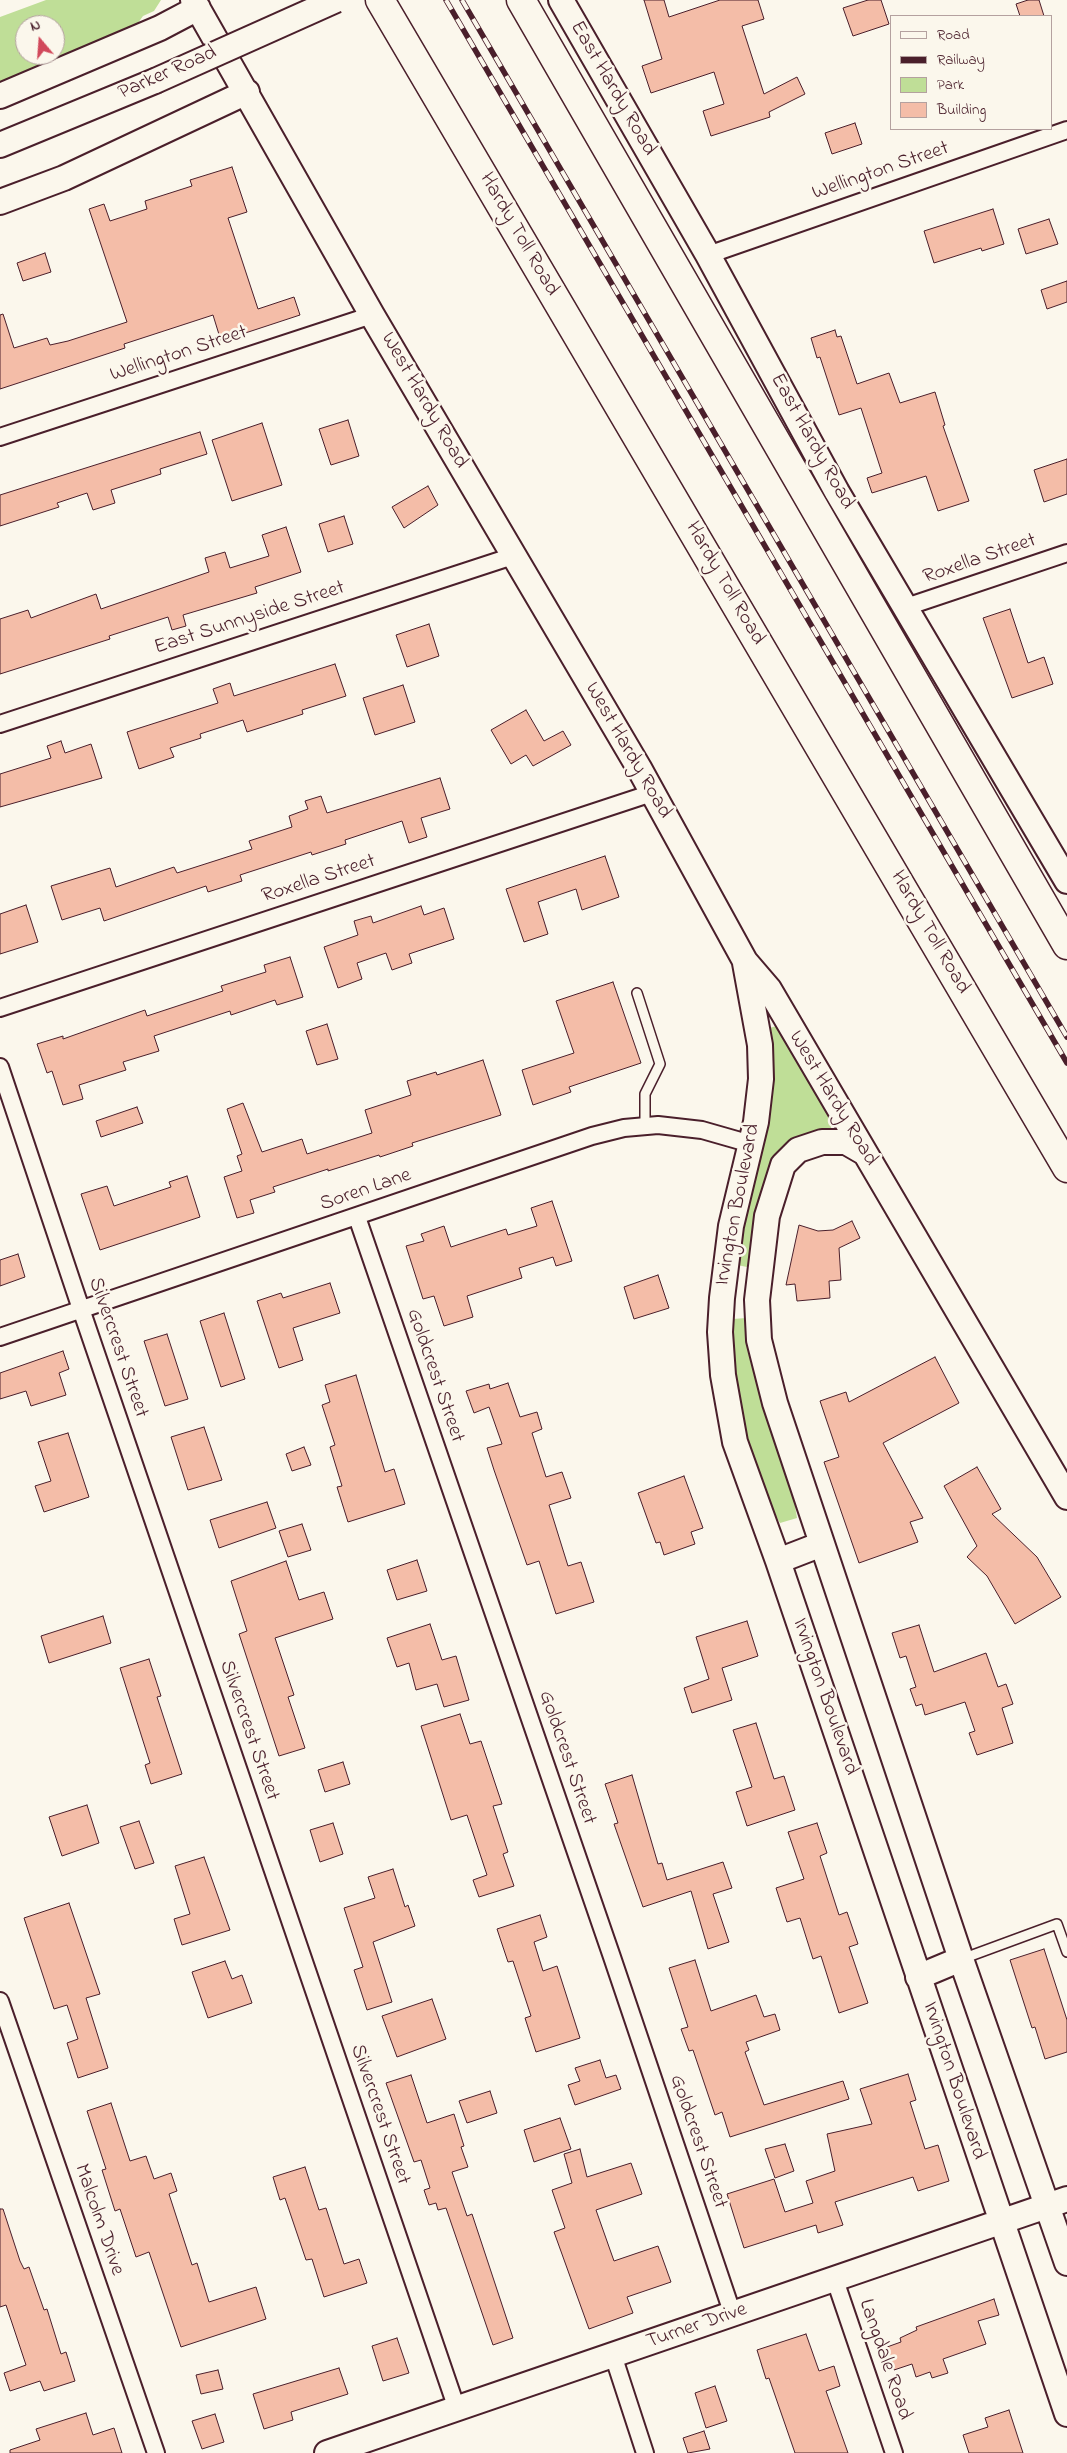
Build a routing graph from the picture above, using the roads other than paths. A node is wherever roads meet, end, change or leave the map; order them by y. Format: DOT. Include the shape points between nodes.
graph roads {
  1 [pos="336,0"];
  2 [pos="380,0"];
  3 [pos="521,0"];
  4 [pos="561,0"];
  5 [pos="195,4"];
  6 [pos="247,92"];
  7 [pos="0,96"];
  8 [pos="1067,130"];
  9 [pos="0,146"];
  10 [pos="0,202"];
  11 [pos="708,255"];
  12 [pos="372,315"];
  13 [pos="0,437"];
  14 [pos="1067,553"];
  15 [pos="513,556"];
  16 [pos="906,607"];
  17 [pos="0,724"];
  18 [pos="652,793"];
  19 [pos="1067,881"];
  20 [pos="1067,946"];
  21 [pos="745,961"];
  22 [pos="637,994"];
  23 [pos="0,1008"];
  24 [pos="0,1067"];
  25 [pos="645,1126"];
  26 [pos="751,1144"];
  27 [pos="865,1153"];
  28 [pos="1067,1168"];
  29 [pos="357,1217"];
  30 [pos="722,1298"];
  31 [pos="758,1300"];
  32 [pos="81,1310"];
  33 [pos="0,1337"];
  34 [pos="1067,1497"];
  35 [pos="822,1544"];
  36 [pos="778,1561"];
  37 [pos="1067,1952"];
  38 [pos="962,1959"];
  39 [pos="918,1977"];
  40 [pos="0,2001"];
  41 [pos="1057,2202"];
  42 [pos="1001,2223"];
  43 [pos="1067,2264"];
  44 [pos="835,2280"];
  45 [pos="732,2315"];
  46 [pos="613,2356"];
  47 [pos="457,2409"];
  48 [pos="1067,2414"];
  49 [pos="156,2453"];
  50 [pos="327,2453"];
  51 [pos="645,2453"];
  52 [pos="894,2453"];
  1 -- 9 [label="main road, Parker Road, bridge"];
  2 -- 28 [label="highway, Hardy Toll Road"];
  3 -- 20 [label="highway"];
  4 -- 11 [label="main road, East Hardy Road"];
  5 -- 6 [label="main road, West Hardy Road"];
  5 -- 7 [label="main road" via="134,40"];
  6 -- 10 [label="main road" via="64,178"];
  6 -- 12 [label="main road, West Hardy Road"];
  8 -- 11 [label="street, Wellington Street"];
  11 -- 16 [label="main road, East Hardy Road" via="837,492"];
  12 -- 13 [label="street, Wellington Street"];
  12 -- 15 [label="main road, West Hardy Road"];
  14 -- 16 [label="street, Roxella Street"];
  15 -- 17 [label="street, East Sunnyside Street"];
  15 -- 18 [label="main road, West Hardy Road"];
  16 -- 19 [label="main road, East Hardy Road"];
  18 -- 21 [label="main road, West Hardy Road"];
  18 -- 23 [label="street, Roxella Street"];
  21 -- 26 [label="main road, Irvington Boulevard" via="760,1045 761,1079"];
  21 -- 27 [label="main road, West Hardy Road" via="768,989"];
  22 -- 25 [label="lane" via="660,1064 645,1094"];
  24 -- 32 [label="street, Silvercrest Street"];
  25 -- 26 [label="street, Soren Lane" via="702,1130"];
  25 -- 29 [label="street, Soren Lane" via="592,1136"];
  26 -- 30 [label="main road, Irvington Boulevard" via="731,1226"];
  27 -- 31 [label="main road, Irvington Boulevard" via="846,1142 822,1142 798,1150 783,1165 766,1216"];
  27 -- 34 [label="main road, West Hardy Road"];
  29 -- 32 [label="street, Soren Lane"];
  29 -- 45 [label="street, Goldcrest Street" via="609,1947"];
  30 -- 31 [label="main road"];
  30 -- 36 [label="main road, Irvington Boulevard" via="723,1375 735,1442"];
  31 -- 35 [label="main road, Irvington Boulevard" via="759,1340 775,1403"];
  32 -- 33 [label="street, Soren Lane"];
  32 -- 47 [label="street, Silvercrest Street"];
  35 -- 36 [label="main road"];
  35 -- 38 [label="main road, Irvington Boulevard"];
  36 -- 39 [label="main road, Irvington Boulevard"];
  37 -- 38 [label="lane" via="1057,1924"];
  38 -- 39 [label="main road"];
  38 -- 41 [label="main road, Irvington Boulevard"];
  39 -- 42 [label="main road, Irvington Boulevard"];
  40 -- 49 [label="street, Malcolm Drive"];
  41 -- 42 [label="main road, Turner Drive"];
  41 -- 43 [label="main road, Irvington Boulevard"];
  42 -- 44 [label="main road, Turner Drive"];
  42 -- 48 [label="main road, Irvington Boulevard"];
  44 -- 45 [label="main road, Turner Drive"];
  44 -- 52 [label="street, Langdale Road"];
  45 -- 46 [label="main road, Turner Drive"];
  46 -- 47 [label="main road, Turner Drive"];
  46 -- 51 [label="street"];
  47 -- 50 [label="main road, Turner Drive"];
}
